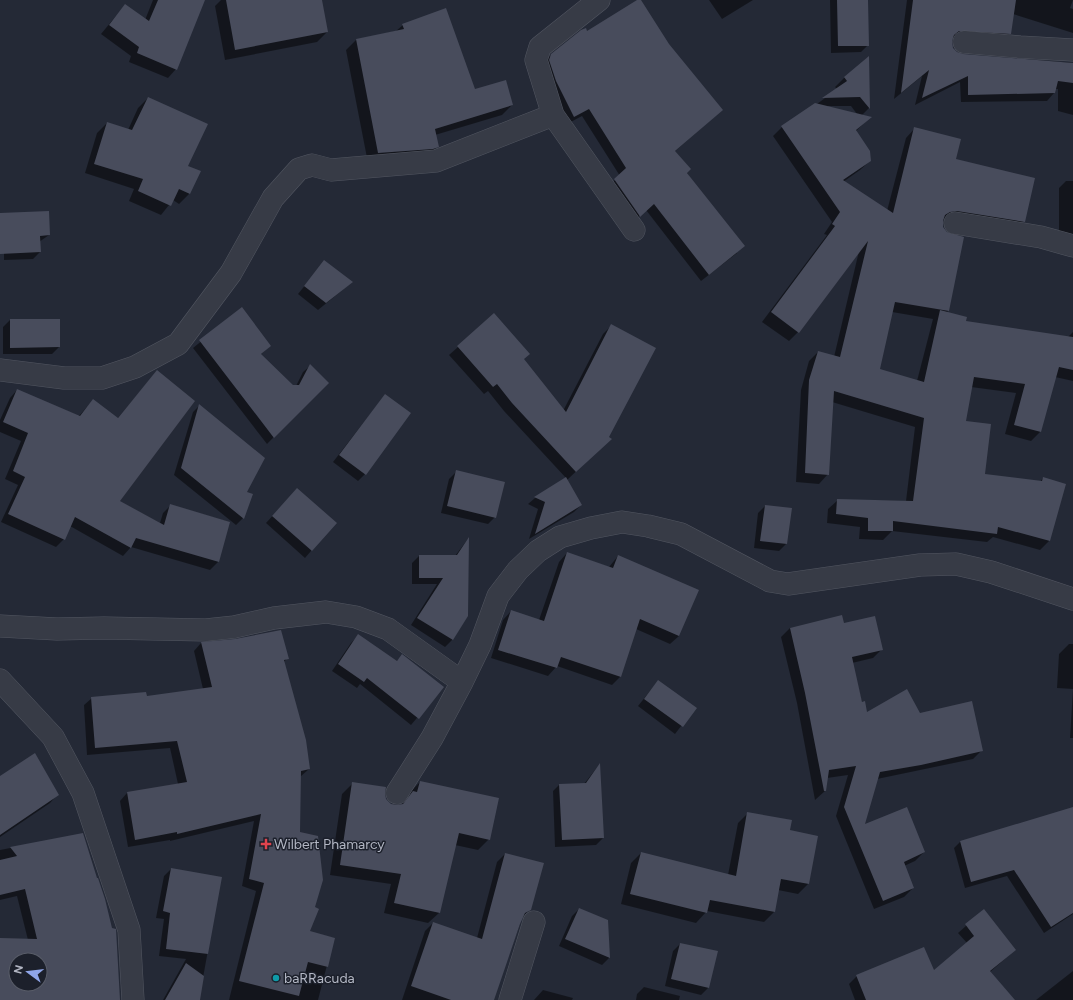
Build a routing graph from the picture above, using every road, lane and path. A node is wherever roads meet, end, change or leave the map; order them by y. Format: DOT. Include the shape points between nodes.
graph roads {
  1 [pos="599,0"];
  2 [pos="964,42"];
  3 [pos="1073,50"];
  4 [pos="553,115"];
  5 [pos="955,223"];
  6 [pos="634,230"];
  7 [pos="1073,246"];
  8 [pos="0,370"];
  9 [pos="1073,599"];
  10 [pos="0,626"];
  11 [pos="0,680"];
  12 [pos="462,682"];
  13 [pos="397,793"];
  14 [pos="534,922"];
  15 [pos="133,1000"];
  16 [pos="510,1000"];
  1 -- 4 [label="street" via="540,47 536,60"];
  2 -- 3 [label="street"];
  4 -- 6 [label="street"];
  4 -- 8 [label="street" via="436,161 331,170 312,165 299,169 273,198 231,273 178,344 135,367 102,378 64,378"];
  5 -- 7 [label="street"];
  9 -- 12 [label="street" via="991,572 956,564 920,565 788,584 770,581 681,534 622,522 560,537 538,551 518,570 498,596 480,645"];
  10 -- 12 [label="street" via="206,630 326,612 356,617 388,629"];
  11 -- 15 [label="street" via="53,737 83,793 129,930"];
  12 -- 13 [label="street" via="432,738"];
  14 -- 16 [label="street"];
}
